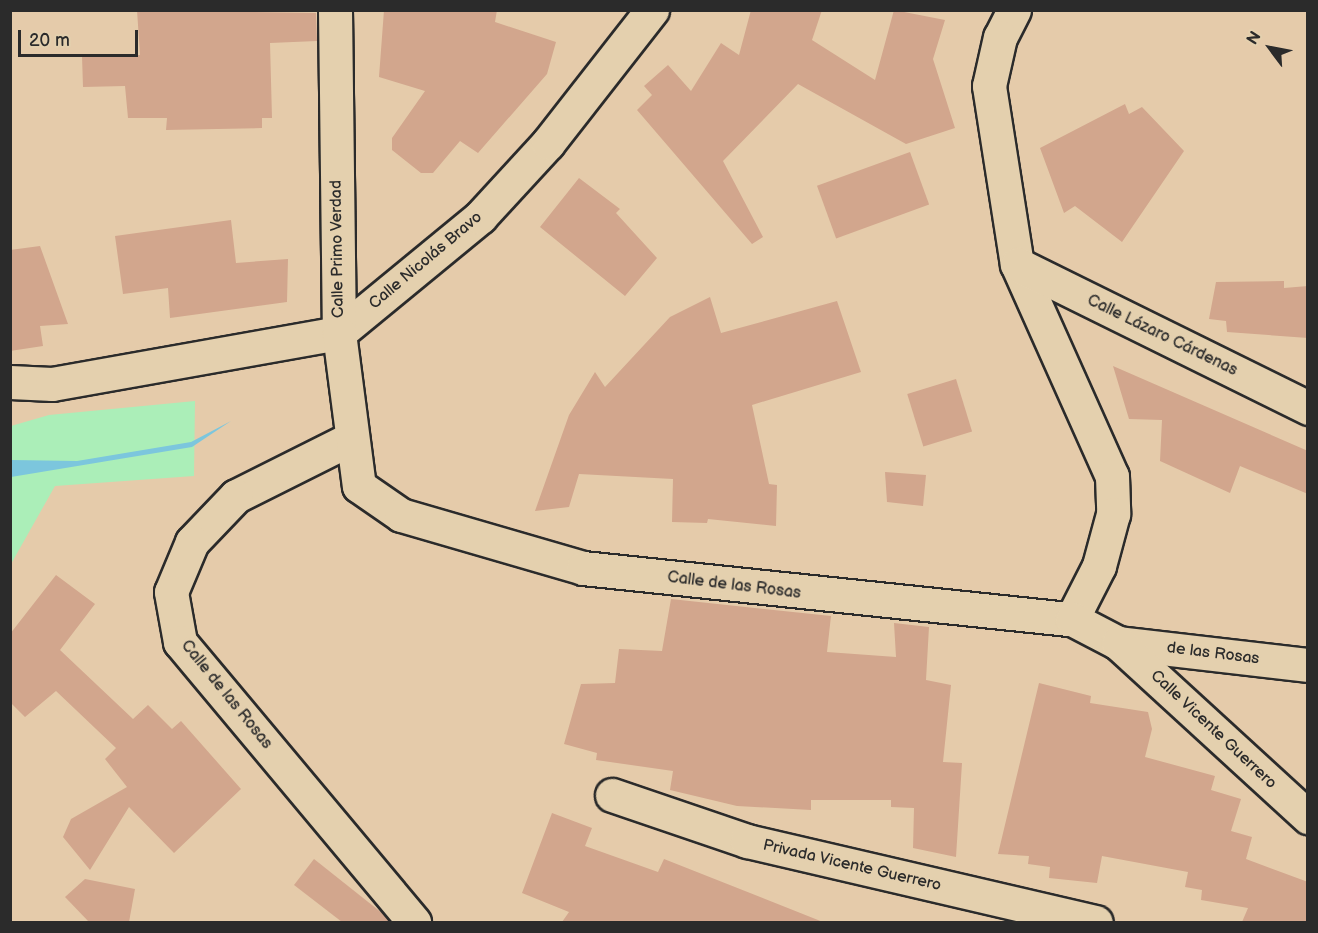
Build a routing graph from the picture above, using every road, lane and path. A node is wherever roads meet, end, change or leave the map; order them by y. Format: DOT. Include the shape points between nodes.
graph roads {
  1 [pos="335,10"];
  2 [pos="652,10"];
  3 [pos="1014,10"];
  4 [pos="1017,264"];
  5 [pos="339,333"];
  6 [pos="10,382"];
  7 [pos="1308,408"];
  8 [pos="352,438"];
  9 [pos="359,486"];
  10 [pos="1072,619"];
  11 [pos="1118,643"];
  12 [pos="1308,665"];
  13 [pos="612,795"];
  14 [pos="1308,817"];
  15 [pos="414,922"];
  16 [pos="1096,922"];
  1 -- 5 [label="street, Calle Primo Verdad"];
  2 -- 5 [label="street, Calle Nicolás Bravo" via="548,142 480,217"];
  3 -- 4 [label="street" via="1000,37 989,86"];
  4 -- 7 [label="street, Calle Lázaro Cárdenas"];
  4 -- 10 [label="street" via="1087,410 1112,476 1107,534"];
  5 -- 6 [label="street, Calle Nicolás Bravo" via="52,384"];
  5 -- 8 [label="street, Calle Primo Verdad"];
  8 -- 9 [label="street, Calle Primo Verdad"];
  8 -- 15 [label="street, Calle de las Rosas" via="236,496 192,542 171,592 180,642"];
  9 -- 10 [label="street, Calle de las Rosas" via="401,515 583,568"];
  10 -- 11 [label="street, Calle de las Rosas"];
  11 -- 12 [label="street, de las Rosas"];
  11 -- 14 [label="street, Calle Vicente Guerrero"];
  13 -- 16 [label="street, Privada Vicente Guerrero" via="747,842"];
}
